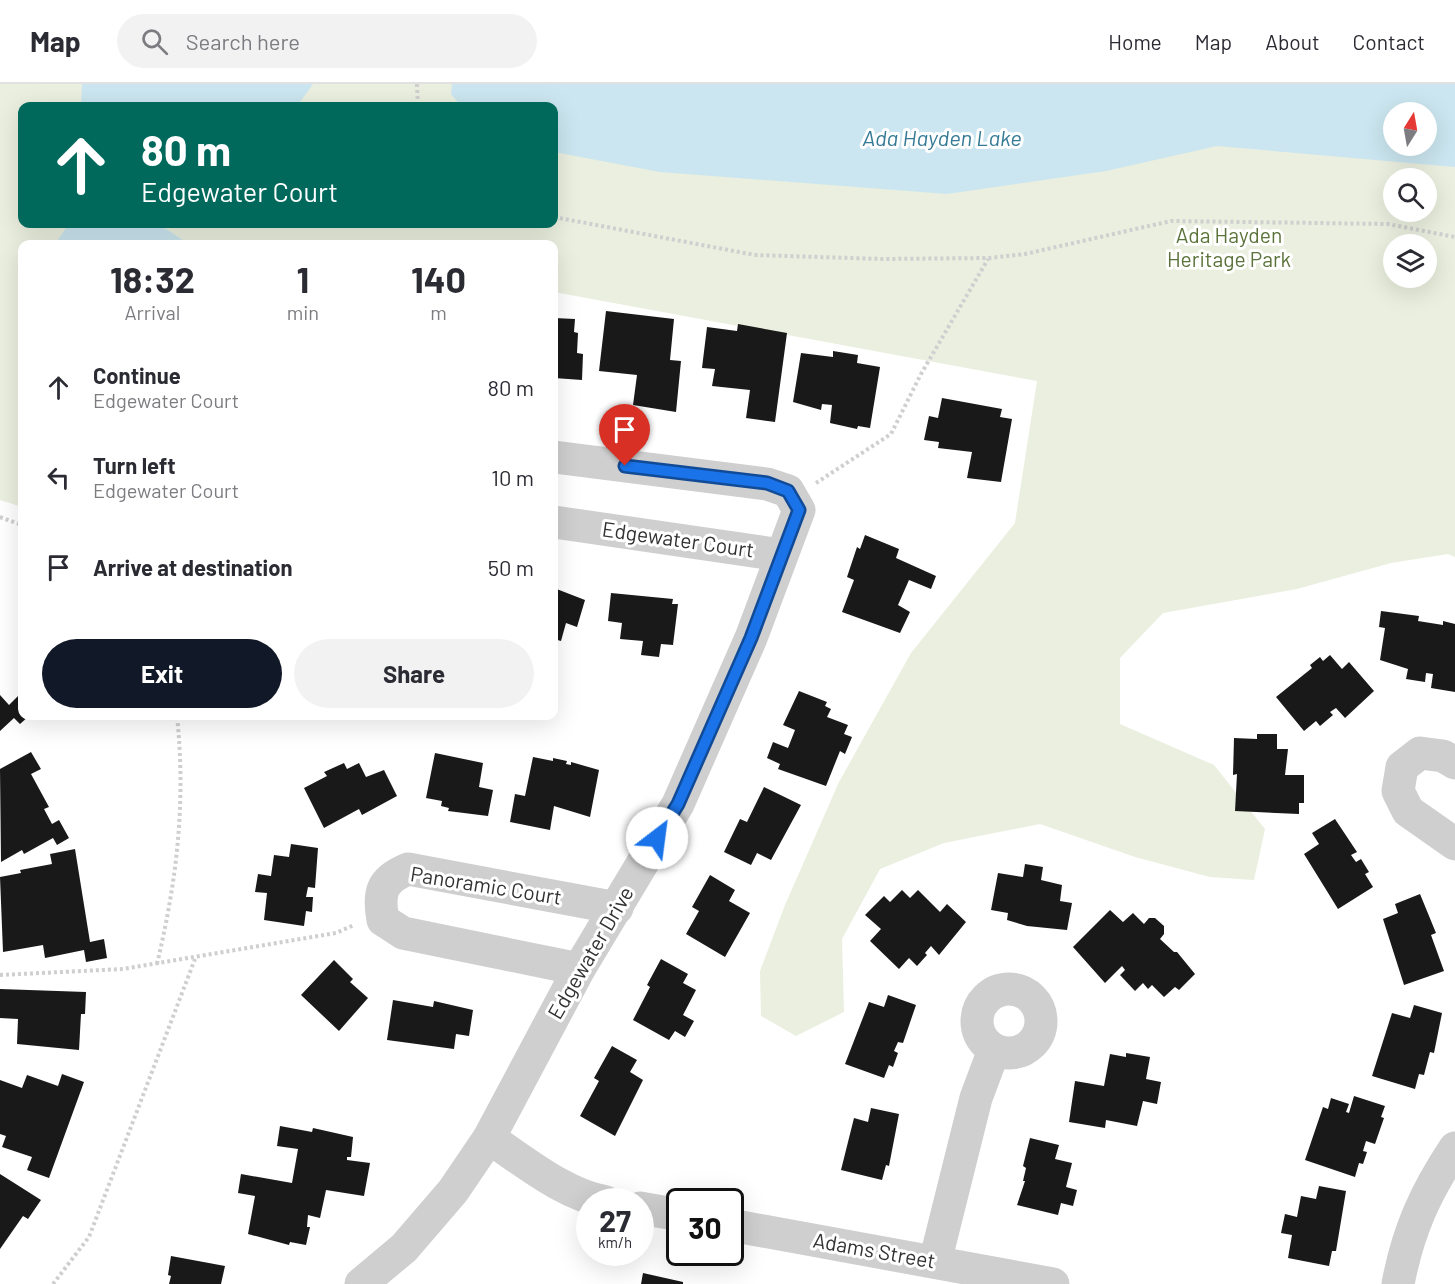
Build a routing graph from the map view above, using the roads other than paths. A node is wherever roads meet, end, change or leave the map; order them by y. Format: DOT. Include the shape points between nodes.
graph roads {
  1 [pos="558,457"];
  2 [pos="558,523"];
  3 [pos="781,555"];
  4 [pos="1455,763"];
  5 [pos="1455,844"];
  6 [pos="617,908"];
  7 [pos="579,969"];
  8 [pos="994,1050"];
  9 [pos="489,1138"];
  10 [pos="1455,1148"];
  11 [pos="576,1191"];
  12 [pos="744,1228"];
  13 [pos="934,1262"];
  14 [pos="361,1284"];
  15 [pos="1053,1284"];
  16 [pos="1398,1284"];
  1 -- 3 [label="street, Edgewater Court" via="767,483 788,491 799,510"];
  2 -- 3 [label="street, Edgewater Court"];
  3 -- 6 [label="street, Edgewater Drive" via="751,638 678,804"];
  4 -- 5 [label="street" via="1443,756 1420,753 1402,767 1398,791 1408,811"];
  6 -- 7 [label="street, Edgewater Drive"];
  6 -- 7 [label="street, Panoramic Court" via="408,869 392,876 379,896 383,920 403,933"];
  7 -- 9 [label="street, Edgewater Drive"];
  8 -- 13 [label="street" via="976,1098"];
  9 -- 11 [label="street"];
  9 -- 14 [label="street, Edgewater Drive" via="453,1191 404,1248"];
  10 -- 16 [label="street" via="1417,1212"];
  12 -- 13 [label="street, Adams Street"];
  13 -- 15 [label="street, Adams Street"];
}
